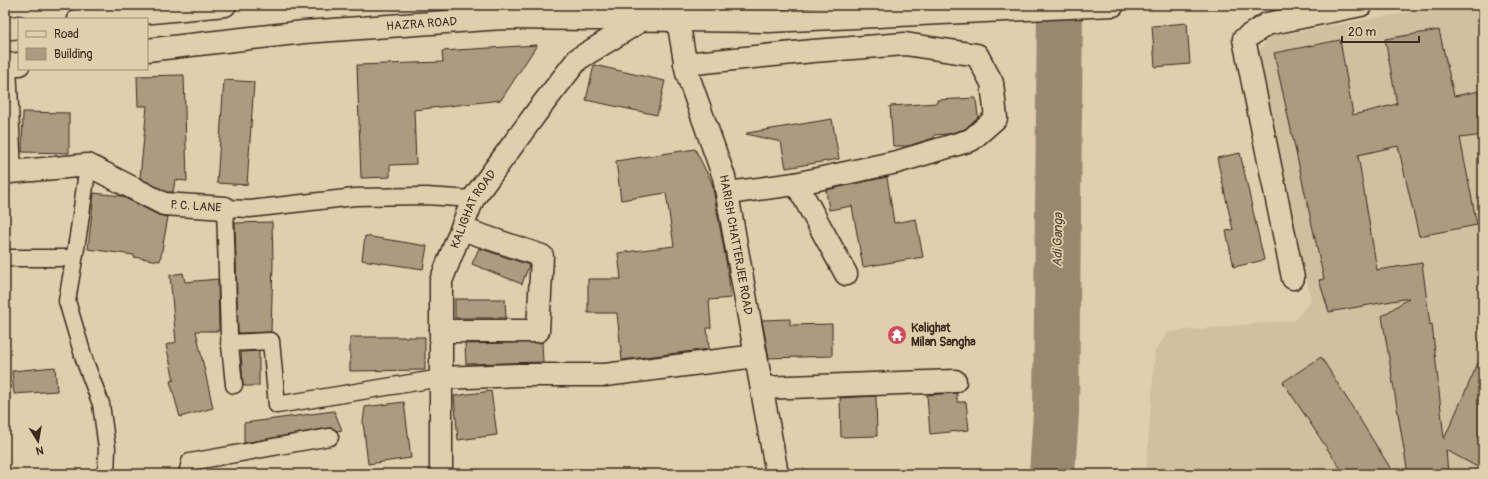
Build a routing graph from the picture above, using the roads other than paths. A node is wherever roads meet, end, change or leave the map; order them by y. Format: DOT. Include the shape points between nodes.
graph roads {
  1 [pos="225,5"];
  2 [pos="1112,5"];
  3 [pos="1361,5"];
  4 [pos="641,13"];
  5 [pos="89,18"];
  6 [pos="678,20"];
  7 [pos="18,27"];
  8 [pos="5,29"];
  9 [pos="148,50"];
  10 [pos="18,64"];
  11 [pos="685,64"];
  12 [pos="5,65"];
  13 [pos="88,165"];
  14 [pos="794,184"];
  15 [pos="728,193"];
  16 [pos="473,199"];
  17 [pos="225,208"];
  18 [pos="462,229"];
  19 [pos="5,258"];
  20 [pos="74,258"];
  21 [pos="846,274"];
  22 [pos="1293,278"];
  23 [pos="441,331"];
  24 [pos="230,343"];
  25 [pos="756,356"];
  26 [pos="441,378"];
  27 [pos="955,381"];
  28 [pos="234,385"];
  29 [pos="762,388"];
  30 [pos="330,437"];
  31 [pos="106,474"];
  32 [pos="187,474"];
  33 [pos="441,474"];
  34 [pos="777,474"];
  1 -- 5 [label="street"];
  2 -- 6 [label="street, HAZRA ROAD" via="769,21"];
  3 -- 22 [label="street" via="1267,24 1244,39"];
  4 -- 6 [label="street, HAZRA ROAD"];
  4 -- 9 [label="street, HAZRA ROAD" via="502,18 304,32"];
  4 -- 16 [label="street, KALIGHAT ROAD" via="578,59"];
  6 -- 11 [label="street, HARISH CHATTERJEE ROAD"];
  7 -- 8 [label="street"];
  10 -- 12 [label="street"];
  11 -- 14 [label="street" via="905,44 977,55 992,83 996,118 971,140 897,162"];
  11 -- 15 [label="street, HARISH CHATTERJEE ROAD"];
  12 -- 13 [label="street" via="10,172"];
  13 -- 17 [label="street, P. C. LANE" via="164,204"];
  13 -- 20 [label="lane"];
  14 -- 15 [label="street"];
  14 -- 21 [label="street" via="801,192"];
  15 -- 25 [label="street, HARISH CHATTERJEE ROAD"];
  16 -- 17 [label="lane, P. C. LANE" via="426,196 355,198 250,209"];
  16 -- 18 [label="street, KALIGHAT ROAD"];
  17 -- 24 [label="lane"];
  18 -- 23 [label="street, KALIGHAT ROAD" via="441,281"];
  18 -- 23 [label="street" via="542,256 538,331"];
  19 -- 20 [label="lane"];
  20 -- 31 [label="lane" via="67,301 85,362 101,404"];
  23 -- 26 [label="street, KALIGHAT ROAD"];
  24 -- 26 [label="lane" via="271,341 277,405"];
  24 -- 28 [label="lane"];
  25 -- 26 [label="street" via="605,375"];
  25 -- 29 [label="street, HARISH CHATTERJEE ROAD"];
  26 -- 33 [label="street, KALIGHAT ROAD"];
  27 -- 29 [label="street"];
  29 -- 34 [label="street, HARISH CHATTERJEE ROAD"];
  30 -- 32 [label="lane" via="190,462"];
}
